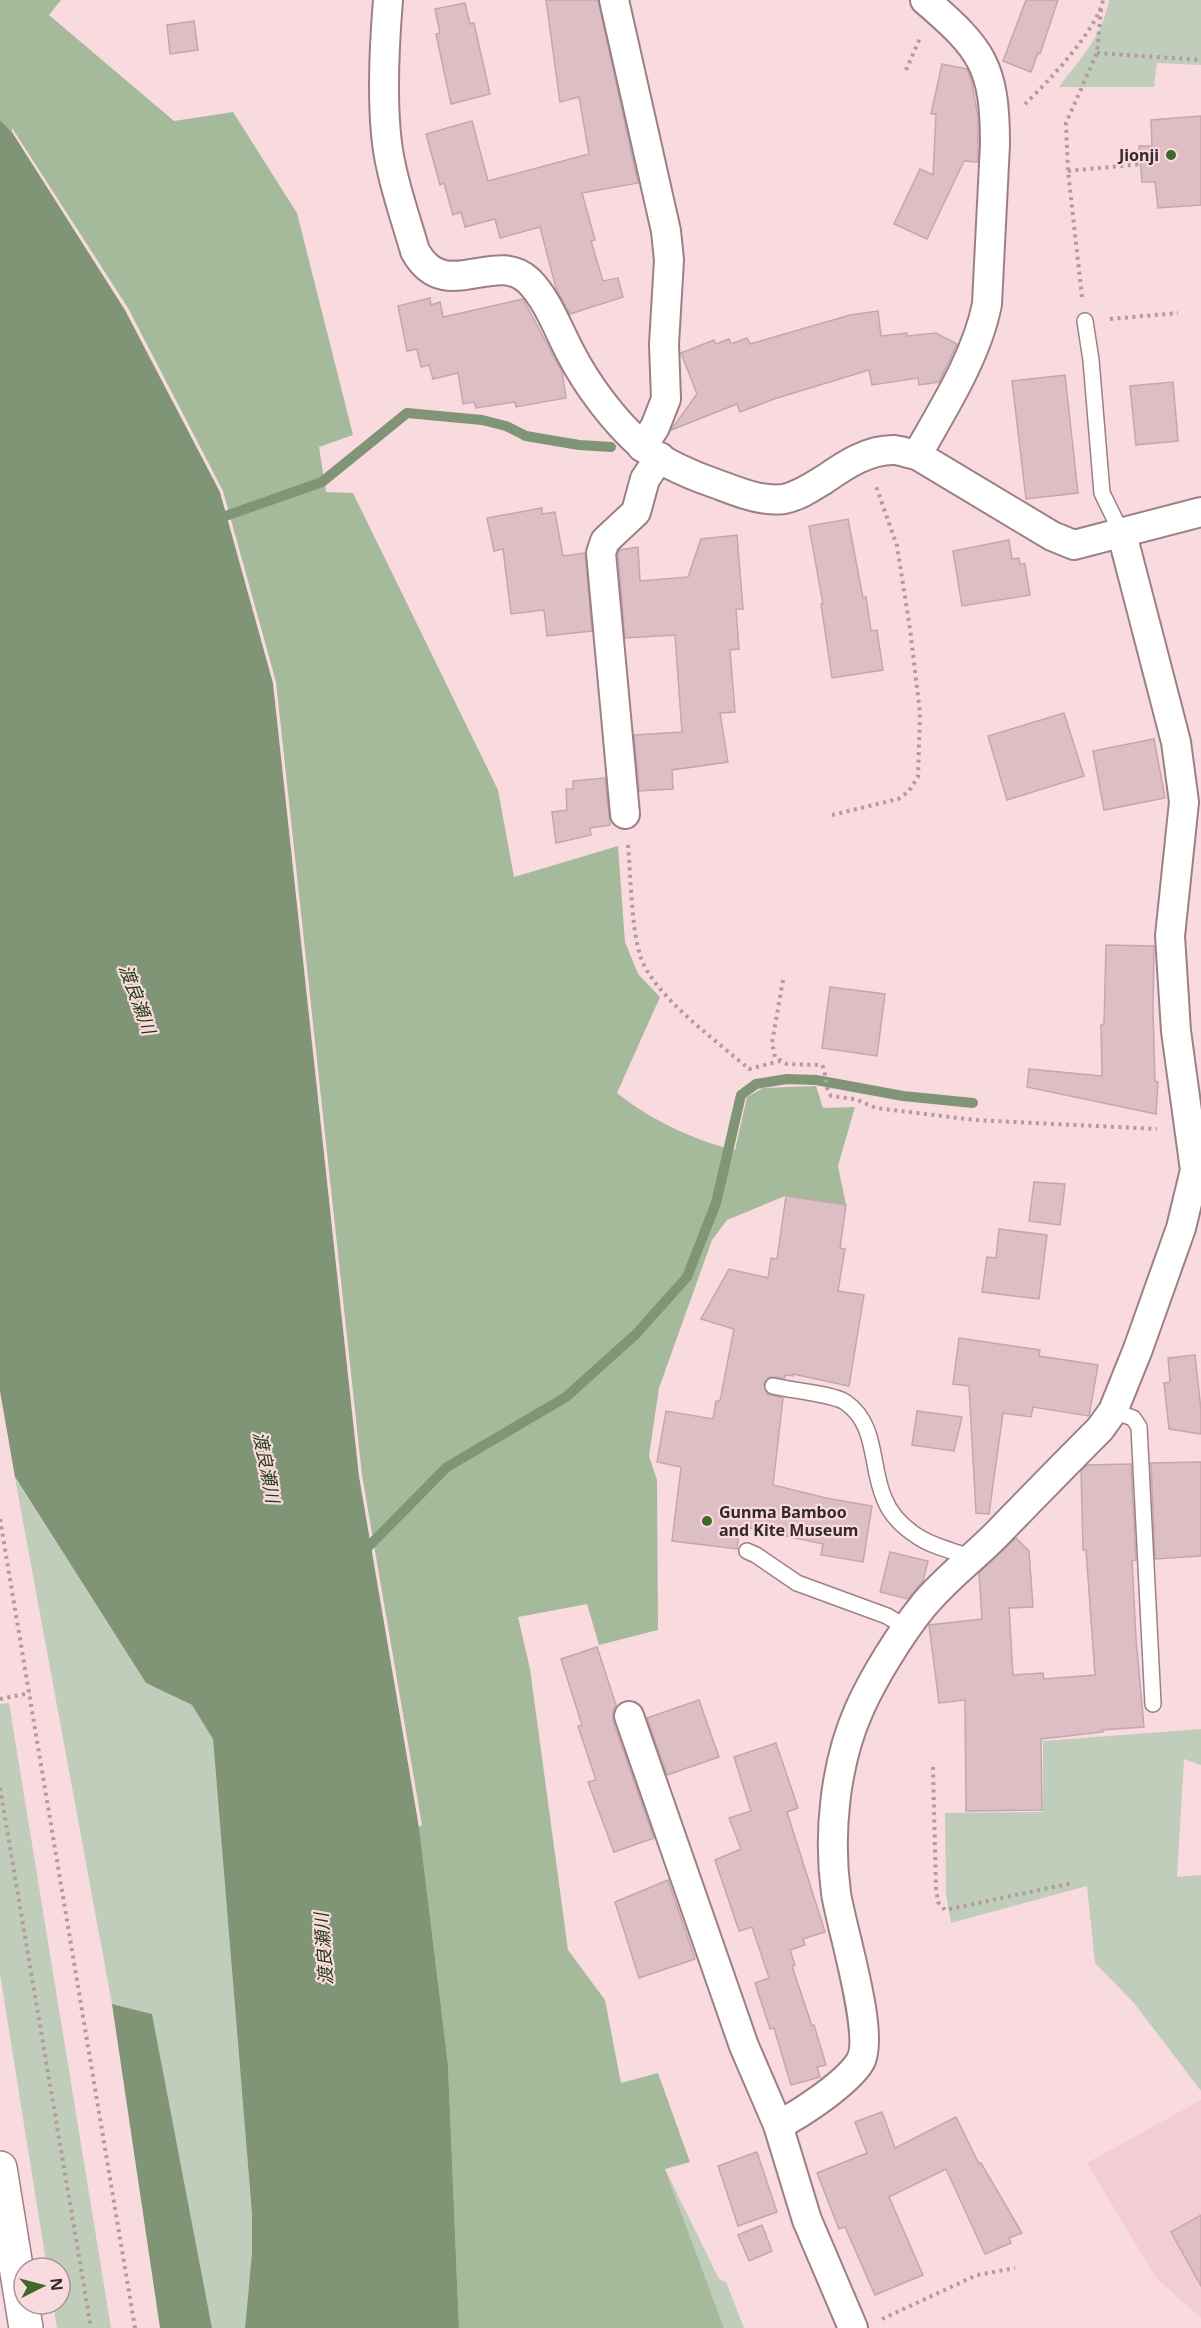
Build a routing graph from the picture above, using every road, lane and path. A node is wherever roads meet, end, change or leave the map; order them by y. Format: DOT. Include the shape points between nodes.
graph roads {
  1 [pos="388,0"];
  2 [pos="614,0"];
  3 [pos="925,0"];
  4 [pos="1102,0"];
  5 [pos="1101,9"];
  6 [pos="1097,53"];
  7 [pos="1201,60"];
  8 [pos="995,118"];
  9 [pos="1141,164"];
  10 [pos="1068,171"];
  11 [pos="1178,313"];
  12 [pos="1085,321"];
  13 [pos="651,452"];
  14 [pos="917,455"];
  15 [pos="867,456"];
  16 [pos="1201,512"];
  17 [pos="1122,534"];
  18 [pos="625,814"];
  19 [pos="832,815"];
  20 [pos="783,980"];
  21 [pos="780,1061"];
  22 [pos="1158,1129"];
  23 [pos="1198,1170"];
  24 [pos="773,1386"];
  25 [pos="1113,1411"];
  26 [pos="0,1519"];
  27 [pos="747,1551"];
  28 [pos="973,1558"];
  29 [pos="907,1628"];
  30 [pos="30,1693"];
  31 [pos="0,1699"];
  32 [pos="1153,1704"];
  33 [pos="629,1716"];
  34 [pos="933,1767"];
  35 [pos="0,1788"];
  36 [pos="1072,1883"];
  37 [pos="778,2125"];
  38 [pos="0,2168"];
  39 [pos="3,2210"];
  40 [pos="1015,2268"];
  41 [pos="863,2326"];
  42 [pos="26,2328"];
  43 [pos="91,2328"];
  44 [pos="135,2328"];
  1 -- 13 [label="street" via="386,129 391,165 420,260 445,276 496,271 516,273 526,279 611,414"];
  2 -- 13 [label="street" via="666,231 669,260 664,344 666,399"];
  3 -- 8 [label="street" via="977,50 990,78"];
  4 -- 5 [label="path"];
  5 -- 6 [label="path"];
  5 -- 8 [label="path" via="1029,100 1010,114"];
  6 -- 7 [label="path"];
  6 -- 10 [label="path" via="1066,123"];
  8 -- 14 [label="street" via="983,324"];
  9 -- 10 [label="path"];
  10 -- 12 [label="path"];
  11 -- 12 [label="path"];
  12 -- 17 [label="lane" via="1102,493"];
  13 -- 15 [label="street" via="693,476 748,495 783,499 798,495 846,464"];
  13 -- 18 [label="street" via="636,512 604,541 601,553"];
  14 -- 15 [label="street" via="895,450"];
  14 -- 17 [label="street" via="1064,542 1074,545"];
  15 -- 19 [label="path" via="897,546 920,713 918,777 909,792 898,799"];
  16 -- 17 [label="street"];
  17 -- 23 [label="street" via="1176,742 1183,786 1170,936 1176,1031"];
  18 -- 21 [label="path" via="637,944 650,977 749,1069"];
  20 -- 21 [label="path" via="772,1043"];
  21 -- 22 [label="path" via="822,1065 826,1090 831,1096 887,1110 975,1120"];
  23 -- 25 [label="street" via="1178,1237"];
  24 -- 28 [label="lane" via="843,1400 856,1410 870,1438 878,1483 893,1514 928,1543"];
  25 -- 28 [label="street"];
  25 -- 32 [label="lane" via="1133,1418 1139,1427"];
  26 -- 30 [label="path"];
  27 -- 29 [label="lane" via="796,1583 887,1616"];
  28 -- 29 [label="street" via="924,1604"];
  29 -- 37 [label="street" via="860,1708 845,1747 837,1788 836,1892 865,2045 860,2061 832,2090"];
  30 -- 31 [label="path"];
  30 -- 44 [label="path"];
  33 -- 37 [label="street" via="744,2046"];
  34 -- 36 [label="path" via="936,1889 938,1902 945,1910"];
  35 -- 43 [label="path"];
  37 -- 41 [label="street" via="807,2220"];
  38 -- 39 [label="street"];
  39 -- 42 [label="street"];
  40 -- 41 [label="path" via="977,2275"];
}
